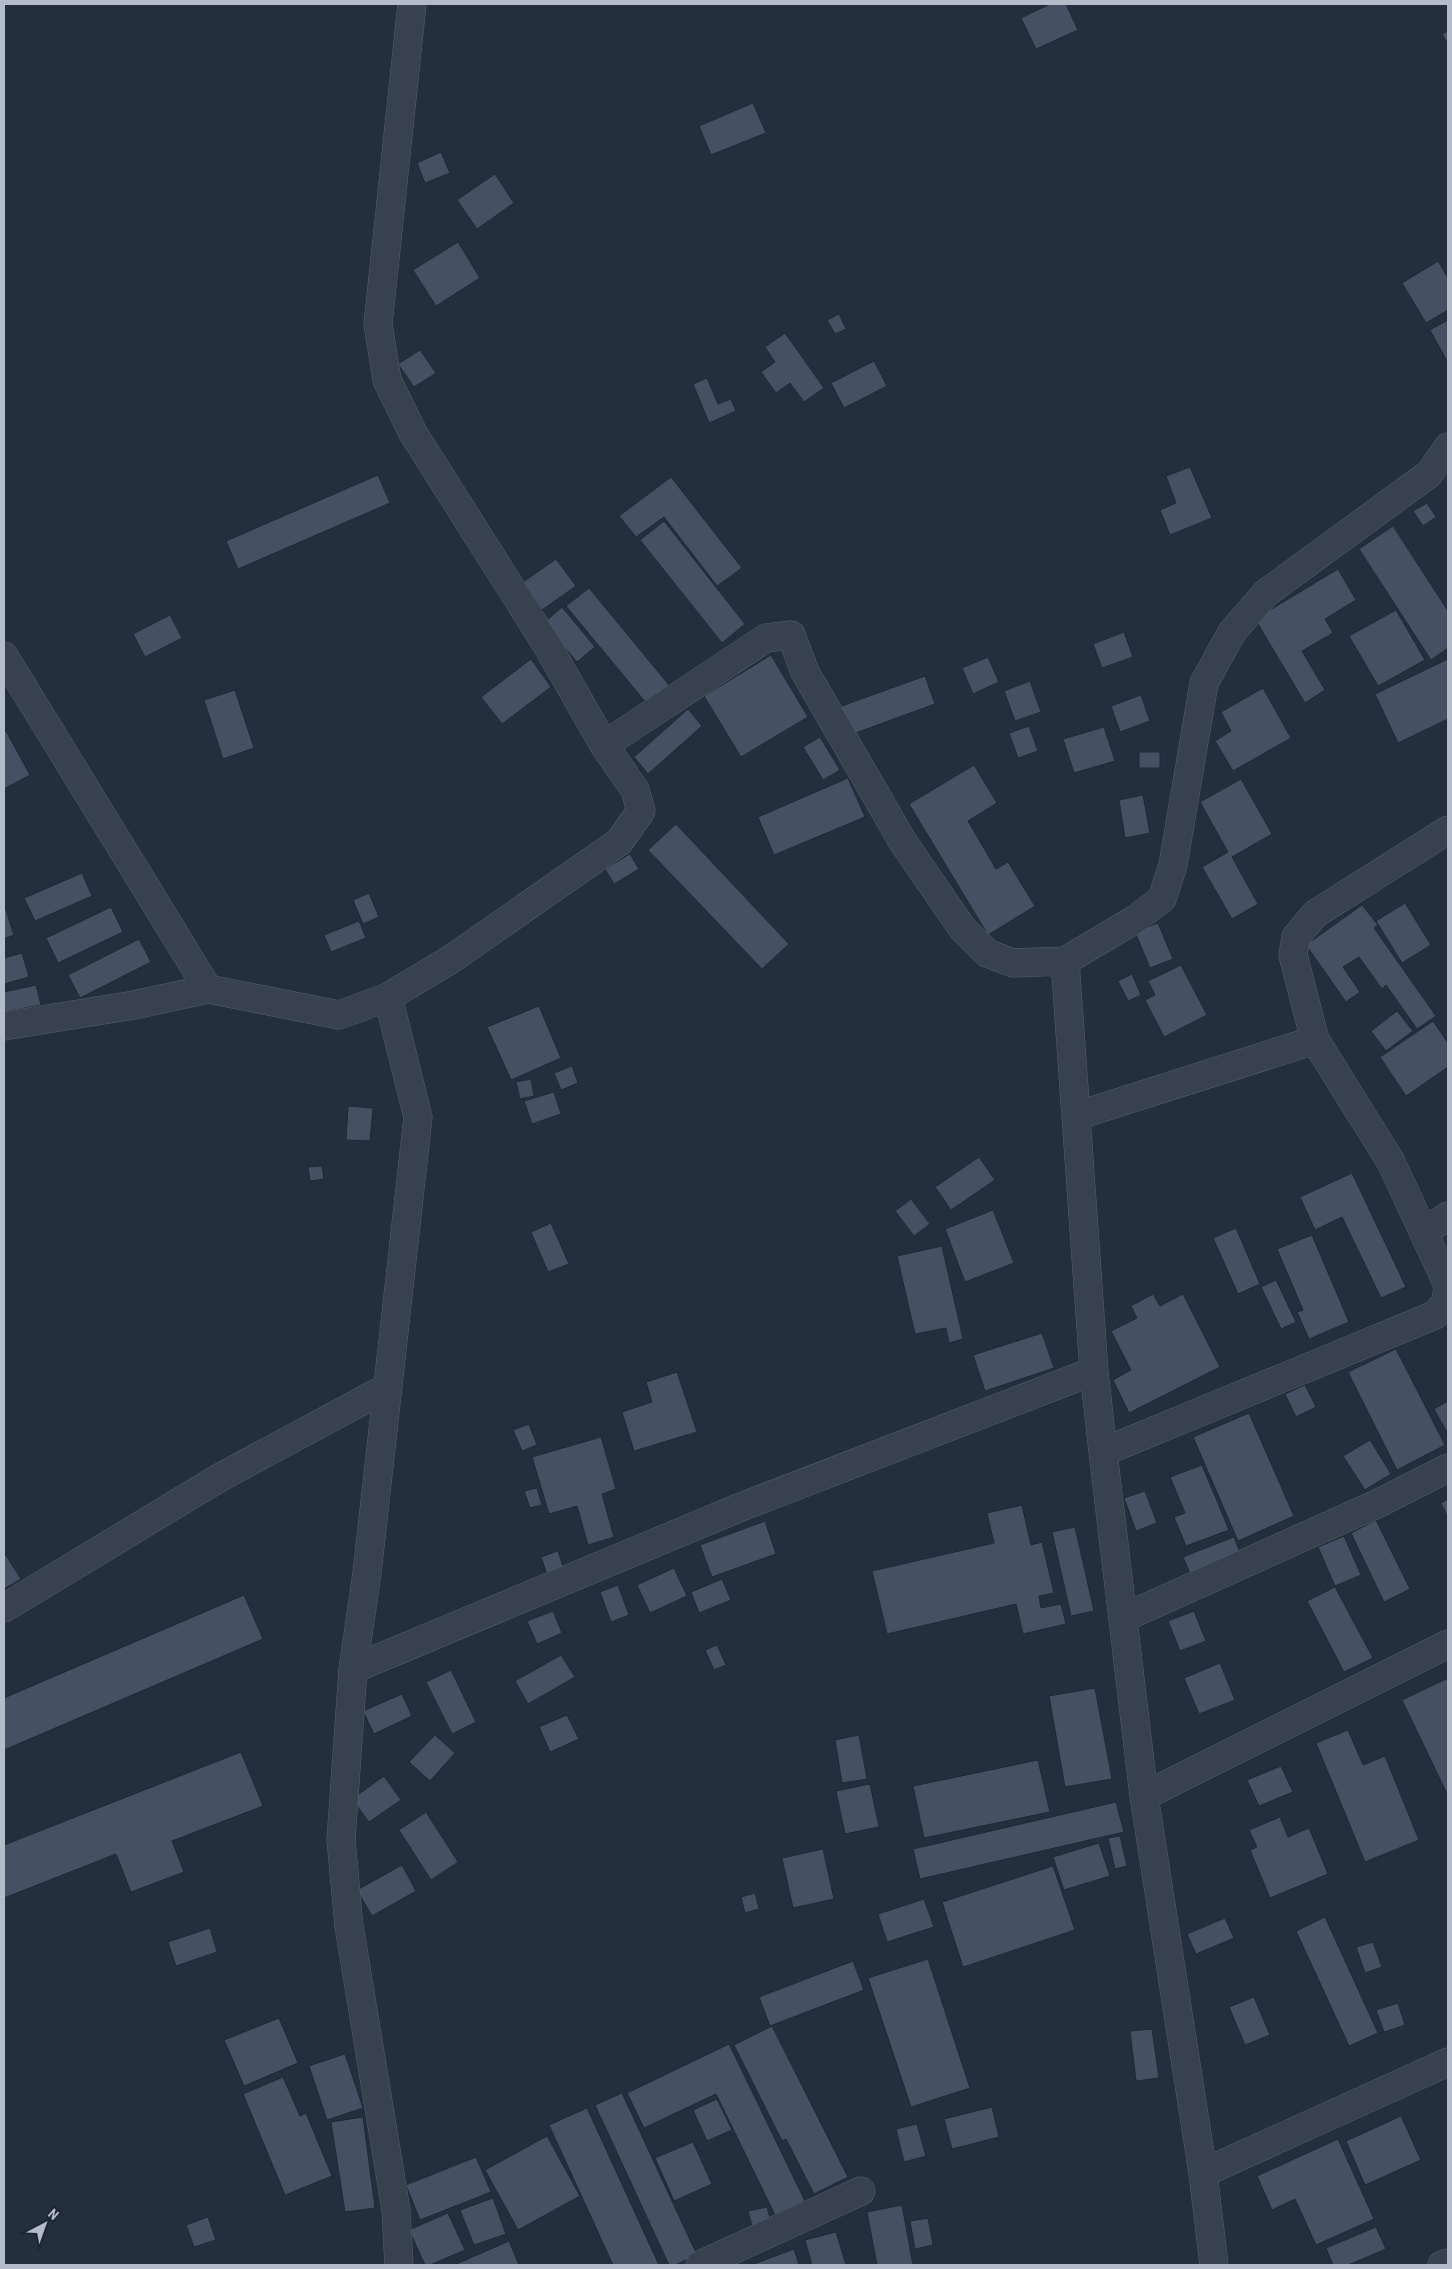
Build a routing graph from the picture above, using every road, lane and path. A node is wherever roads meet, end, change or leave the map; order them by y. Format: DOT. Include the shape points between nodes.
graph roads {
  1 [pos="412,4"];
  2 [pos="1448,447"];
  3 [pos="4,656"];
  4 [pos="604,745"];
  5 [pos="1448,830"];
  6 [pos="1065,961"];
  7 [pos="208,989"];
  8 [pos="388,997"];
  9 [pos="4,1026"];
  10 [pos="1315,1040"];
  11 [pos="1076,1116"];
  12 [pos="1448,1216"];
  13 [pos="1425,1231"];
  14 [pos="1448,1285"];
  15 [pos="1094,1371"];
  16 [pos="388,1387"];
  17 [pos="1103,1452"];
  18 [pos="1448,1468"];
  19 [pos="4,1608"];
  20 [pos="1123,1618"];
  21 [pos="1448,1644"];
  22 [pos="353,1669"];
  23 [pos="1144,1796"];
  24 [pos="1448,2062"];
  25 [pos="1203,2173"];
  26 [pos="861,2191"];
  27 [pos="1448,2263"];
  28 [pos="399,2265"];
  29 [pos="700,2265"];
  30 [pos="1214,2265"];
  31 [pos="1442,2265"];
  1 -- 4 [label="street" via="378,324 387,380 413,432 547,645"];
  2 -- 6 [label="street" via="1429,474 1266,593 1232,632 1204,683 1173,865 1162,899 1134,920"];
  3 -- 7 [label="street"];
  4 -- 6 [label="street" via="766,638 791,635 805,672 903,842 962,928 987,953 1013,963"];
  4 -- 8 [label="street" via="635,790 642,811 619,842 450,960"];
  5 -- 10 [label="street" via="1315,914 1296,937 1292,955"];
  6 -- 11 [label="street"];
  7 -- 8 [label="street" via="338,1014"];
  7 -- 9 [label="street" via="134,1005"];
  8 -- 16 [label="street" via="418,1117"];
  10 -- 11 [label="street"];
  10 -- 13 [label="street" via="1391,1162"];
  11 -- 15 [label="street"];
  12 -- 13 [label="street"];
  13 -- 14 [label="street"];
  14 -- 17 [label="street" via="1446,1302 1435,1315"];
  15 -- 17 [label="street"];
  15 -- 22 [label="street" via="741,1507"];
  16 -- 19 [label="street" via="219,1478"];
  16 -- 22 [label="street"];
  17 -- 20 [label="street"];
  18 -- 20 [label="street" via="1379,1503"];
  20 -- 23 [label="street"];
  21 -- 23 [label="street"];
  22 -- 28 [label="street" via="341,1840 349,1926 396,2210"];
  23 -- 25 [label="street"];
  24 -- 25 [label="street"];
  25 -- 30 [label="street"];
  26 -- 29 [label="street"];
  27 -- 31 [label="street"];
}
